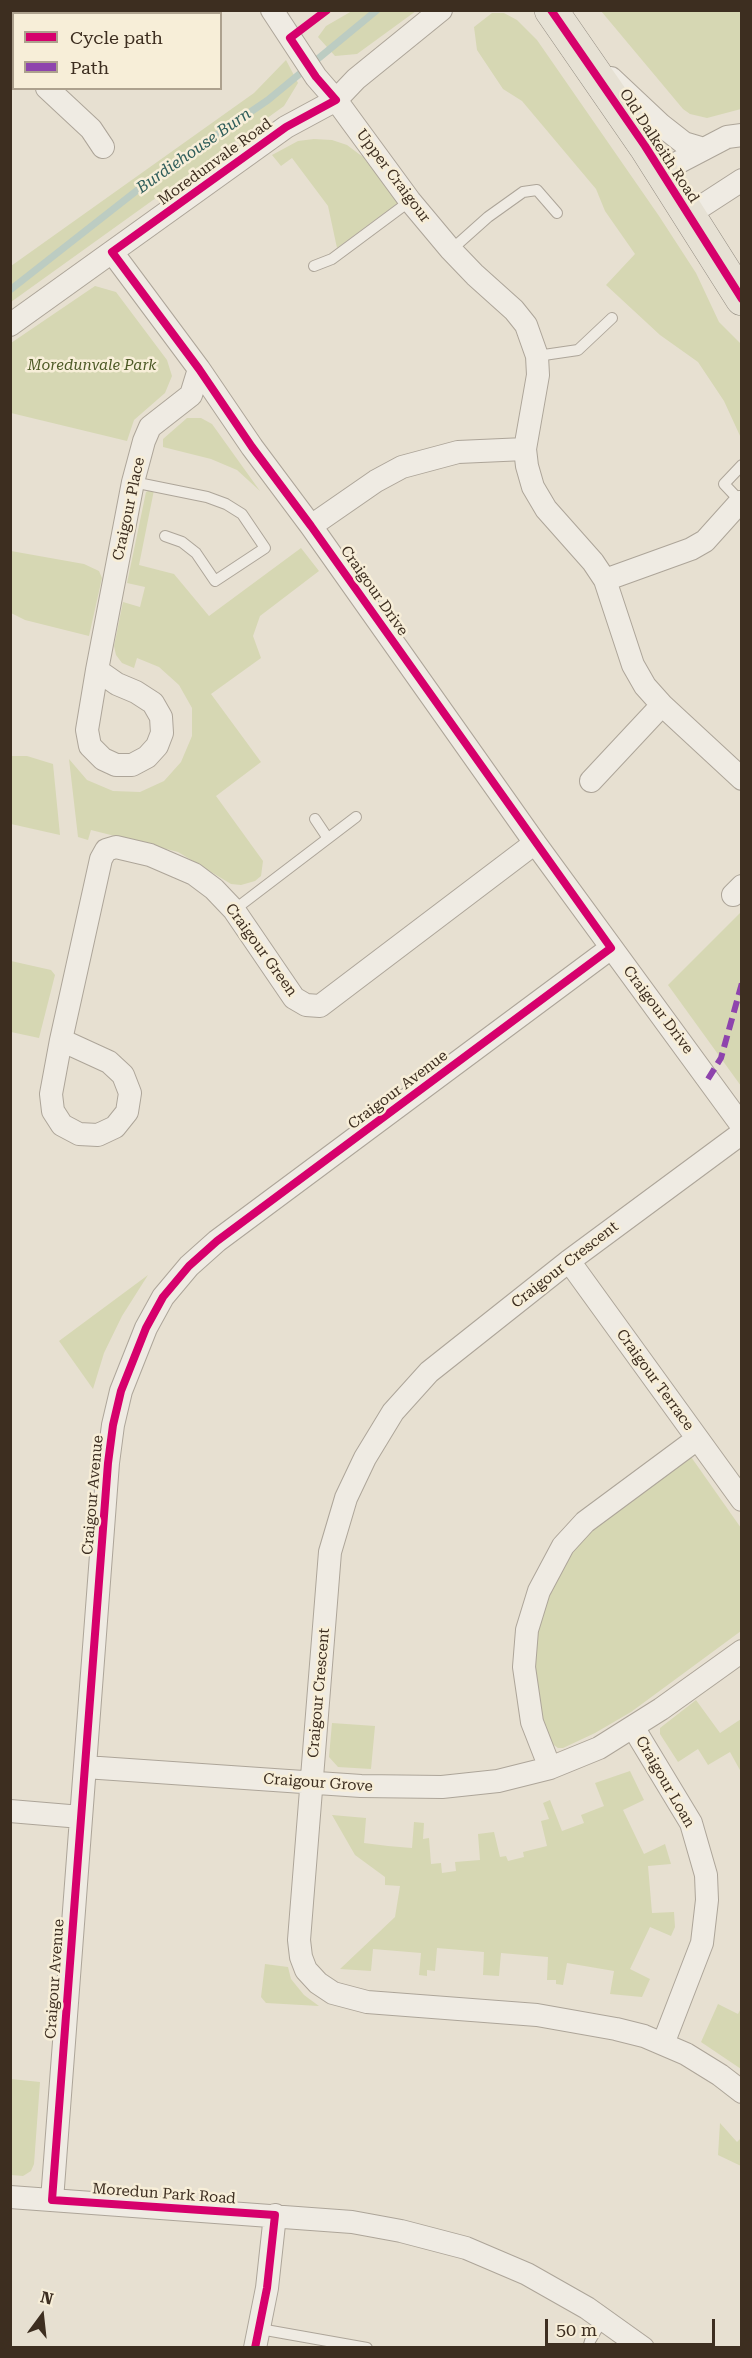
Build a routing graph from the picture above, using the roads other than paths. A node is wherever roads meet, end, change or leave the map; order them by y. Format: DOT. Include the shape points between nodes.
graph roads {
  1 [pos="272,10"];
  2 [pos="441,10"];
  3 [pos="551,10"];
  4 [pos="576,46"];
  5 [pos="49,90"];
  6 [pos="336,100"];
  7 [pos="741,135"];
  8 [pos="105,147"];
  9 [pos="704,149"];
  10 [pos="660,172"];
  11 [pos="741,180"];
  12 [pos="410,201"];
  13 [pos="557,213"];
  14 [pos="688,215"];
  15 [pos="451,250"];
  16 [pos="112,252"];
  17 [pos="314,266"];
  18 [pos="741,299"];
  19 [pos="612,318"];
  20 [pos="10,325"];
  21 [pos="537,356"];
  22 [pos="199,369"];
  23 [pos="525,449"];
  24 [pos="741,465"];
  25 [pos="133,482"];
  26 [pos="741,502"];
  27 [pos="311,526"];
  28 [pos="165,536"];
  29 [pos="605,580"];
  30 [pos="97,670"];
  31 [pos="662,705"];
  32 [pos="741,779"];
  33 [pos="591,781"];
  34 [pos="356,817"];
  35 [pos="315,819"];
  36 [pos="327,837"];
  37 [pos="535,843"];
  38 [pos="234,910"];
  39 [pos="611,948"];
  40 [pos="61,1040"];
  41 [pos="741,1126"];
  42 [pos="741,1132"];
  43 [pos="569,1261"];
  44 [pos="697,1439"];
  45 [pos="741,1500"];
  46 [pos="741,1651"];
  47 [pos="633,1727"];
  48 [pos="85,1767"];
  49 [pos="550,1768"];
  50 [pos="311,1783"];
  51 [pos="10,1811"];
  52 [pos="81,1817"];
  53 [pos="663,2044"];
  54 [pos="741,2092"];
  55 [pos="10,2197"];
  56 [pos="52,2200"];
  57 [pos="275,2215"];
  58 [pos="603,2318"];
  59 [pos="257,2338"];
  60 [pos="367,2348"];
  61 [pos="588,2348"];
  62 [pos="643,2348"];
  1 -- 6 [label="street, Upper Craigour"];
  2 -- 6 [label="street, Moredunvale Road"];
  3 -- 4 [label="main road, Old Dalkeith Road"];
  4 -- 9 [label="street, Old Dalkeith Road" via="684,143"];
  4 -- 10 [label="main road, Old Dalkeith Road"];
  5 -- 8 [label="street"];
  6 -- 12 [label="street, Upper Craigour"];
  6 -- 16 [label="street, Moredunvale Road" via="286,128"];
  7 -- 9 [label="street" via="727,137"];
  9 -- 10 [label="street"];
  10 -- 14 [label="main road, Old Dalkeith Road"];
  11 -- 14 [label="street"];
  12 -- 15 [label="street, Upper Craigour"];
  12 -- 17 [label="lane" via="333,259"];
  13 -- 15 [label="lane" via="537,190 523,192"];
  14 -- 18 [label="main road, Old Dalkeith Road"];
  15 -- 21 [label="street, Upper Craigour" via="514,310 526,325"];
  16 -- 20 [label="street, Moredunvale Road"];
  16 -- 22 [label="street, Craigour Drive"];
  19 -- 21 [label="lane" via="578,350"];
  21 -- 23 [label="street, Upper Craigour" via="538,375"];
  22 -- 25 [label="street, Craigour Place" via="191,395 150,427"];
  22 -- 27 [label="street, Craigour Drive"];
  23 -- 27 [label="street" via="458,452 402,467"];
  23 -- 29 [label="street, Upper Craigour" via="533,487 546,509"];
  24 -- 26 [label="lane" via="724,484"];
  25 -- 28 [label="lane" via="226,504 242,514 265,548 214,581 196,553"];
  25 -- 30 [label="street, Craigour Place"];
  26 -- 29 [label="street" via="705,541"];
  27 -- 37 [label="street, Craigour Drive"];
  29 -- 31 [label="street, Upper Craigour" via="633,665"];
  31 -- 32 [label="street, Upper Craigour"];
  31 -- 33 [label="street"];
  34 -- 36 [label="lane"];
  35 -- 36 [label="lane"];
  36 -- 38 [label="lane"];
  37 -- 38 [label="street, Craigour Green" via="320,1006 306,1005 294,998"];
  37 -- 39 [label="street, Craigour Drive"];
  38 -- 40 [label="street, Craigour Green" via="214,889 174,864 116,847 106,850"];
  39 -- 41 [label="street, Craigour Drive"];
  39 -- 48 [label="street, Craigour Avenue" via="217,1241 163,1297 133,1357 113,1425"];
  42 -- 43 [label="street, Craigour Crescent"];
  43 -- 44 [label="street, Craigour Terrace"];
  43 -- 50 [label="street, Craigour Crescent" via="429,1372 393,1413 355,1478 330,1552"];
  44 -- 45 [label="street, Craigour Terrace"];
  44 -- 49 [label="street" via="573,1533 539,1591 527,1630 524,1667 532,1722"];
  46 -- 47 [label="street, Craigour Grove"];
  47 -- 49 [label="street, Craigour Grove" via="583,1756"];
  47 -- 53 [label="street, Craigour Loan" via="691,1823 706,1875 702,1943"];
  48 -- 50 [label="street, Craigour Grove"];
  48 -- 52 [label="street, Craigour Avenue"];
  49 -- 50 [label="street, Craigour Grove" via="458,1786"];
  50 -- 53 [label="street, Craigour Crescent" via="299,1950 306,1970 318,1983 333,1993 367,2002 562,2018"];
  51 -- 52 [label="street"];
  52 -- 56 [label="street, Craigour Avenue"];
  53 -- 54 [label="street, Craigour Crescent" via="703,2064"];
  55 -- 56 [label="street, Moredun Park Road"];
  56 -- 57 [label="street, Moredun Park Road"];
  57 -- 58 [label="street, Moredun Park Road" via="352,2222 466,2248 527,2274"];
  57 -- 59 [label="street"];
  58 -- 61 [label="lane"];
  58 -- 62 [label="street, Moredun Park Road"];
  59 -- 60 [label="lane"];
}
